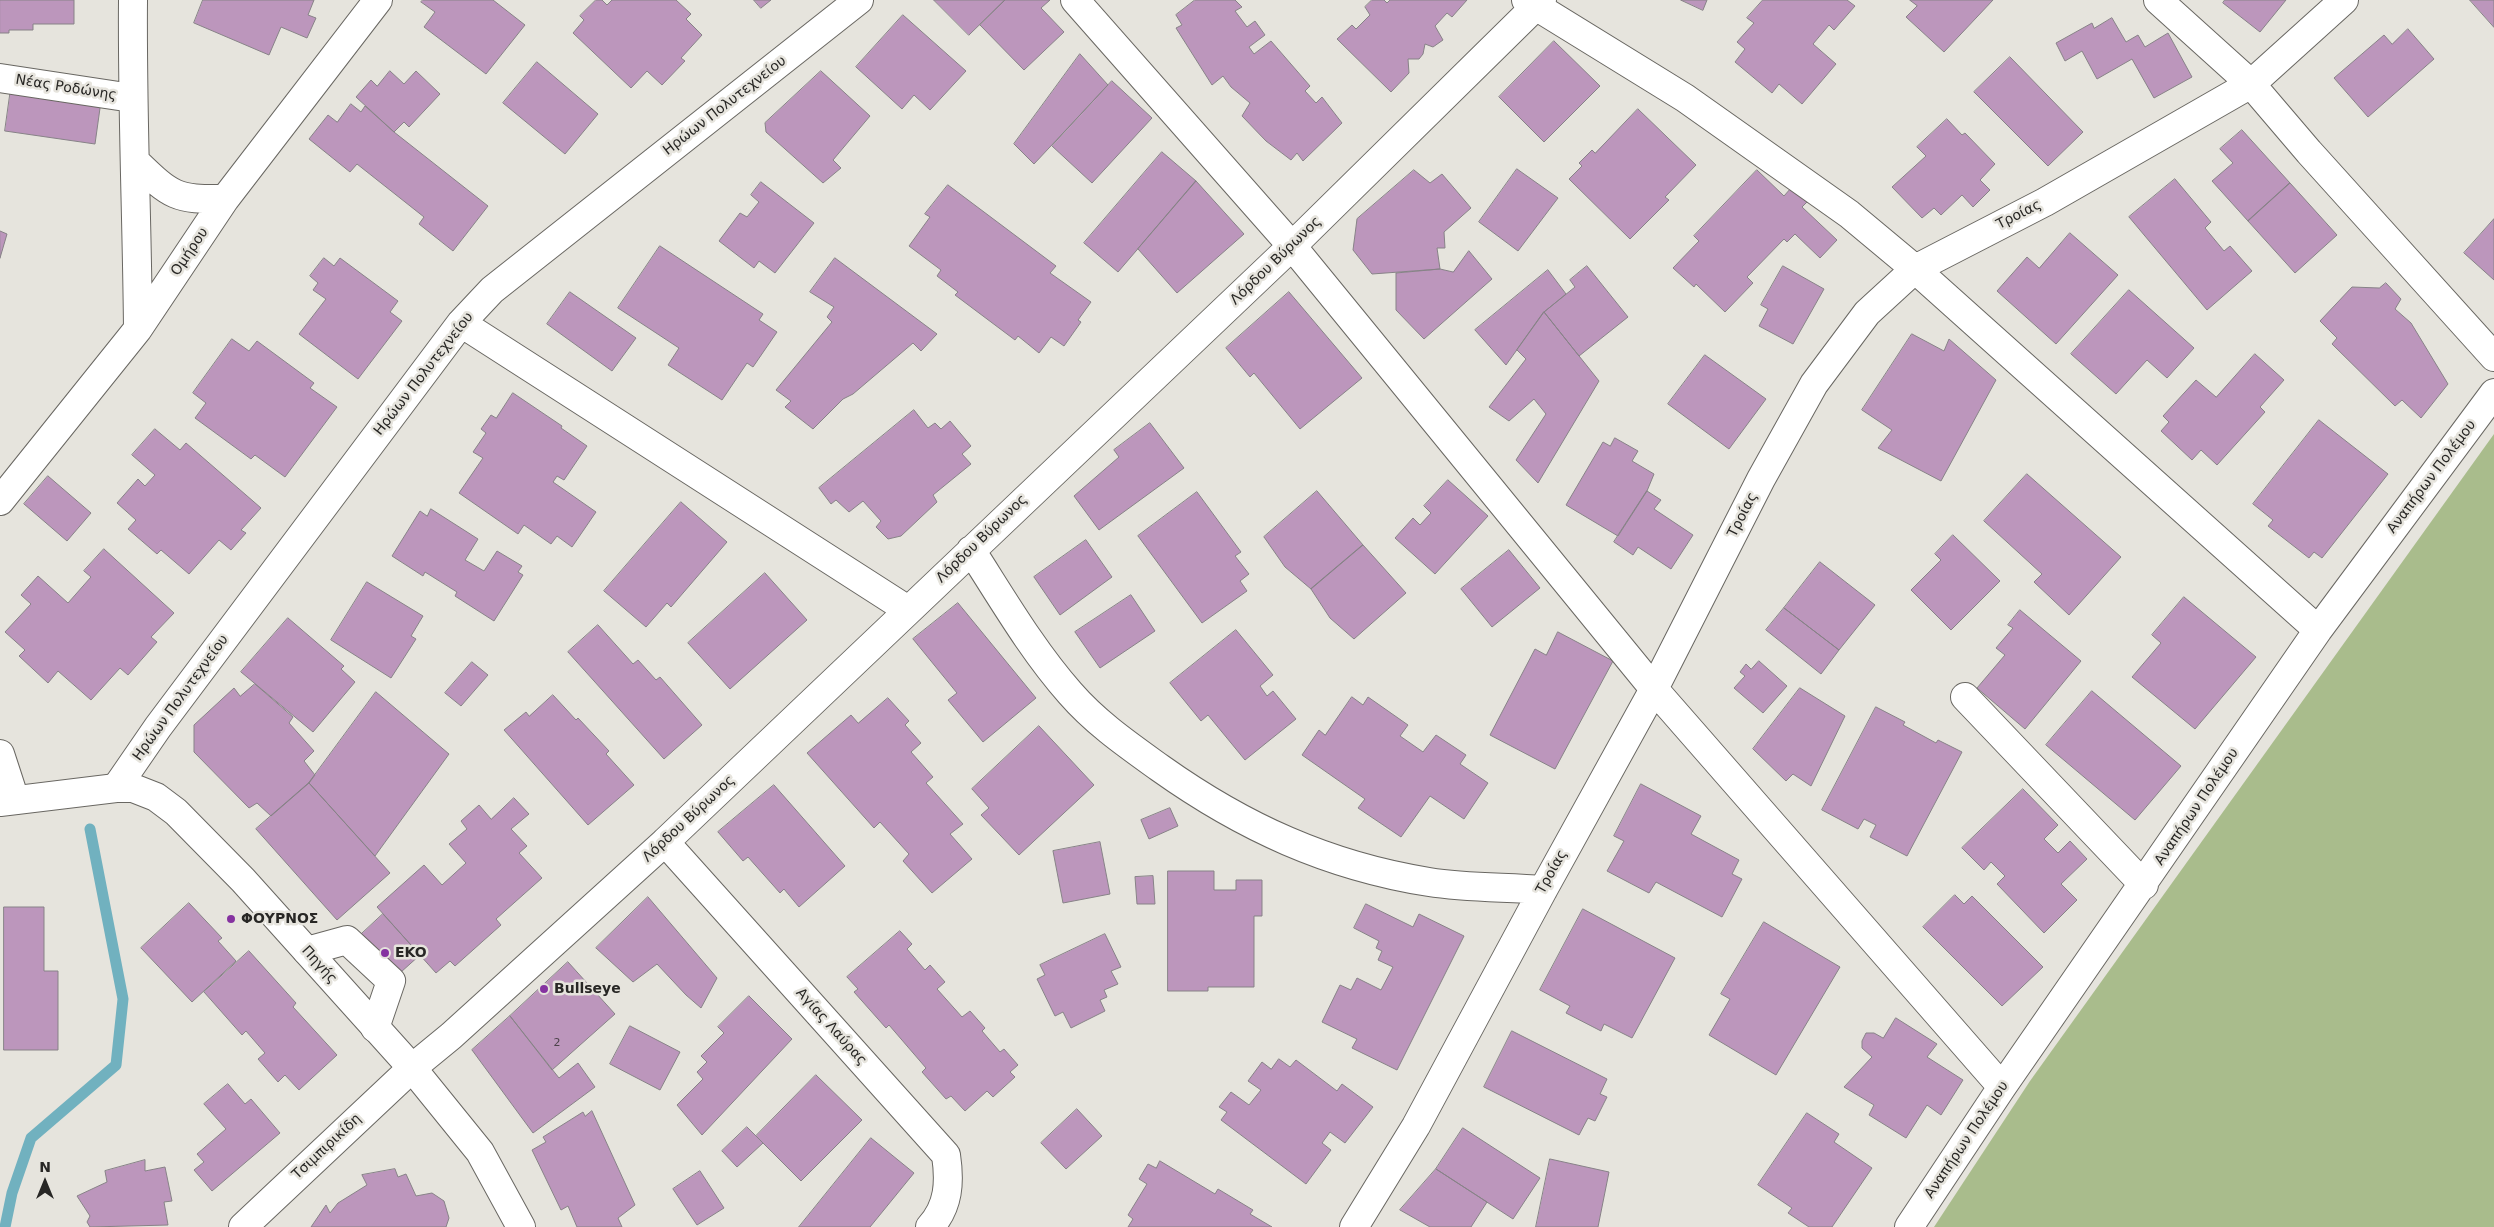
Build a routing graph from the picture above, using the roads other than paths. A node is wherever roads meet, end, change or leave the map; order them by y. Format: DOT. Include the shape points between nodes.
graph roads {
  1 [pos="133,0"];
  2 [pos="378,0"];
  3 [pos="859,0"];
  4 [pos="1075,0"];
  5 [pos="2158,0"];
  6 [pos="2344,0"];
  7 [pos="1534,2"];
  8 [pos="0,78"];
  9 [pos="2251,84"];
  10 [pos="132,98"];
  11 [pos="136,162"];
  12 [pos="225,199"];
  13 [pos="1292,246"];
  14 [pos="1915,269"];
  15 [pos="460,323"];
  16 [pos="138,329"];
  17 [pos="2494,357"];
  18 [pos="2494,393"];
  19 [pos="0,501"];
  20 [pos="971,550"];
  21 [pos="908,610"];
  22 [pos="2318,630"];
  23 [pos="1654,690"];
  24 [pos="1965,697"];
  25 [pos="0,754"];
  26 [pos="116,788"];
  27 [pos="8,801"];
  28 [pos="665,842"];
  29 [pos="2144,885"];
  30 [pos="1543,890"];
  31 [pos="307,951"];
  32 [pos="375,1028"];
  33 [pos="412,1068"];
  34 [pos="2002,1087"];
  35 [pos="243,1227"];
  36 [pos="521,1227"];
  37 [pos="930,1227"];
  38 [pos="1354,1227"];
  39 [pos="1909,1227"];
  1 -- 10 [label="street"];
  2 -- 12 [label="street, Ομήρου"];
  3 -- 15 [label="street, Ηρώων Πολυτεχνείου" via="524,263"];
  4 -- 13 [label="street"];
  5 -- 9 [label="street"];
  6 -- 9 [label="street, Τροίας"];
  7 -- 13 [label="street, Λόρδου Βύρωνος"];
  7 -- 14 [label="street" via="1685,98 1849,214"];
  8 -- 10 [label="street, Νέας Ροδώνης"];
  9 -- 14 [label="street, Τροίας" via="2045,202"];
  9 -- 17 [label="street"];
  10 -- 11 [label="street"];
  11 -- 12 [label="street" via="165,190 193,200"];
  11 -- 16 [label="street"];
  12 -- 16 [label="street, Ομήρου"];
  13 -- 20 [label="street, Λόρδου Βύρωνος"];
  13 -- 23 [label="street"];
  14 -- 22 [label="street"];
  14 -- 23 [label="street, Τροίας" via="1867,313 1814,384 1761,479"];
  15 -- 21 [label="street"];
  15 -- 26 [label="street, Ηρώων Πολυτεχνείου"];
  16 -- 19 [label="street, Ομήρου"];
  18 -- 22 [label="street, Αναπήρων Πολέμου"];
  20 -- 21 [label="street, Λόρδου Βύρωνος"];
  20 -- 30 [label="street" via="1036,649 1076,699 1106,729 1185,786 1247,824 1304,849 1371,871 1431,882"];
  21 -- 28 [label="street, Λόρδου Βύρωνος"];
  22 -- 29 [label="street, Αναπήρων Πολέμου"];
  23 -- 30 [label="street, Τροίας"];
  23 -- 34 [label="street"];
  24 -- 29 [label="street"];
  25 -- 27 [label="street"];
  26 -- 27 [label="street, Πηγής"];
  26 -- 31 [label="street, Πηγής" via="147,792 176,812 244,880"];
  28 -- 33 [label="street, Λόρδου Βύρωνος"];
  28 -- 37 [label="street, Αγίας Λαύρας" via="946,1155 949,1176 947,1198"];
  29 -- 34 [label="street, Αναπήρων Πολέμου"];
  30 -- 38 [label="street, Τροίας" via="1416,1126"];
  31 -- 32 [label="street, Πηγής"];
  31 -- 32 [label="street" via="348,940 391,981"];
  32 -- 33 [label="street, Πηγής"];
  33 -- 35 [label="street, Τσιμπιρικίδη"];
  33 -- 36 [label="street, Πηγής" via="480,1152"];
  34 -- 39 [label="street, Αναπήρων Πολέμου"];
}
